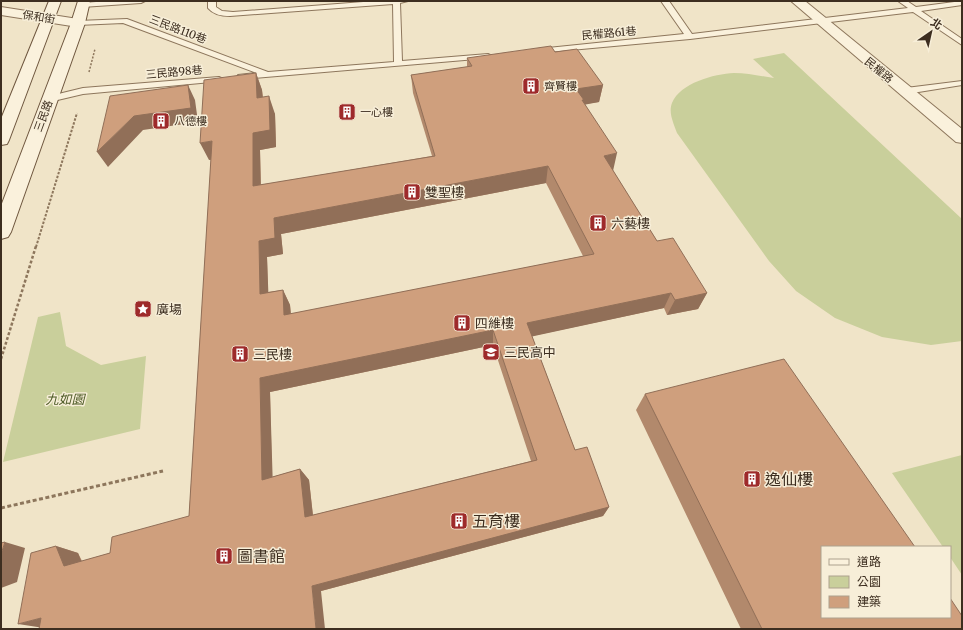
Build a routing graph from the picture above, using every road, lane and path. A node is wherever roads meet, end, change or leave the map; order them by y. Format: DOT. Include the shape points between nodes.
graph roads {
  1 [pos="55,1"];
  2 [pos="141,1"];
  3 [pos="212,1"];
  4 [pos="396,1"];
  5 [pos="404,1"];
  6 [pos="665,1"];
  7 [pos="797,1"];
  8 [pos="902,1"];
  9 [pos="83,3"];
  10 [pos="962,3"];
  11 [pos="915,10"];
  12 [pos="4,14"];
  13 [pos="48,18"];
  14 [pos="103,21"];
  15 [pos="822,22"];
  16 [pos="78,23"];
  17 [pos="690,37"];
  18 [pos="962,44"];
  19 [pos="532,51"];
  20 [pos="493,55"];
  21 [pos="398,64"];
  22 [pos="267,75"];
  23 [pos="962,83"];
  24 [pos="83,91"];
  25 [pos="906,92"];
  26 [pos="49,99"];
  27 [pos="962,138"];
  28 [pos="1,140"];
  29 [pos="1,232"];
  30 [pos="1,359"];
  31 [pos="163,472"];
  32 [pos="1,508"];
  1 -- 13 [label="main road"];
  2 -- 9 [label="lane"];
  3 -- 4 [label="lane" via="212,8 223,14"];
  4 -- 5 [label="lane"];
  4 -- 21 [label="lane"];
  6 -- 17 [label="lane"];
  7 -- 15 [label="main road, 民權路"];
  8 -- 11 [label="lane"];
  9 -- 16 [label="main road, 三民路"];
  10 -- 11 [label="lane, 民權路61巷"];
  11 -- 15 [label="lane, 民權路61巷"];
  11 -- 18 [label="lane"];
  12 -- 13 [label="main road, 保和街"];
  13 -- 16 [label="main road, 保和街"];
  13 -- 28 [label="main road"];
  14 -- 16 [label="lane, 三民路110巷"];
  14 -- 22 [label="lane, 三民路110巷" via="124,21"];
  14 -- 24 [label="path"];
  15 -- 17 [label="lane, 民權路61巷"];
  15 -- 25 [label="main road, 民權路"];
  16 -- 26 [label="main road, 三民路"];
  17 -- 19 [label="lane, 民權路61巷"];
  20 -- 21 [label="lane"];
  21 -- 22 [label="lane, 三民路98巷"];
  22 -- 24 [label="lane, 三民路98巷"];
  23 -- 25 [label="lane"];
  24 -- 26 [label="lane, 三民路98巷"];
  24 -- 30 [label="path"];
  25 -- 27 [label="main road, 民權路"];
  26 -- 29 [label="main road, 三民路"];
  31 -- 32 [label="path"];
}
